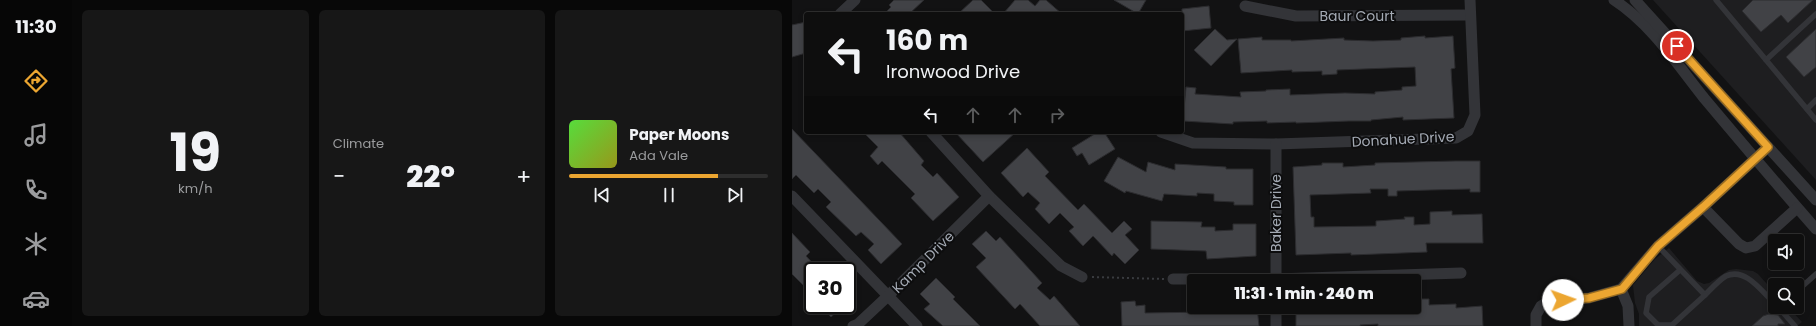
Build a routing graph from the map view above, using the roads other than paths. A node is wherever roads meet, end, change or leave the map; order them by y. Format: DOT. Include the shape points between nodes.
graph roads {
  1 [pos="855,0"];
  2 [pos="1470,0"];
  3 [pos="1614,0"];
  4 [pos="1635,0"];
  5 [pos="1719,1"];
  6 [pos="1245,6"];
  7 [pos="842,12"];
  8 [pos="1816,14"];
  9 [pos="1469,15"];
  10 [pos="1766,60"];
  11 [pos="1816,100"];
  12 [pos="1807,109"];
  13 [pos="1816,120"];
  14 [pos="933,134"];
  15 [pos="1167,134"];
  16 [pos="1276,144"];
  17 [pos="1768,147"];
  18 [pos="1755,160"];
  19 [pos="792,196"];
  20 [pos="990,196"];
  21 [pos="1816,200"];
  22 [pos="1703,207"];
  23 [pos="1797,208"];
  24 [pos="1816,230"];
  25 [pos="1658,246"];
  26 [pos="1680,270"];
  27 [pos="1461,273"];
  28 [pos="1276,274"];
  29 [pos="1816,274"];
  30 [pos="1421,275"];
  31 [pos="1082,277"];
  32 [pos="1173,279"];
  33 [pos="1187,279"];
  34 [pos="1804,285"];
  35 [pos="1622,289"];
  36 [pos="1704,295"];
  37 [pos="889,296"];
  38 [pos="1768,297"];
  39 [pos="1276,314"];
  40 [pos="1784,314"];
  41 [pos="853,326"];
  42 [pos="917,326"];
  43 [pos="1276,326"];
  44 [pos="1536,326"];
  45 [pos="1629,326"];
  46 [pos="1795,326"];
  1 -- 7 [label="street"];
  2 -- 9 [label="street, Donahue Drive"];
  3 -- 18 [label="street" via="1628,9 1659,41"];
  4 -- 17 [label="street"];
  5 -- 10 [label="lane"];
  6 -- 9 [label="street, Baur Court" via="1296,16"];
  8 -- 10 [label="lane"];
  9 -- 16 [label="street, Donahue Drive" via="1475,115 1468,131 1456,138"];
  10 -- 12 [label="lane"];
  11 -- 12 [label="lane"];
  12 -- 13 [label="lane"];
  14 -- 20 [label="street"];
  15 -- 16 [label="street, Donahue Drive" via="1193,143"];
  16 -- 28 [label="street, Baker Drive"];
  17 -- 18 [label="street"];
  17 -- 21 [label="street"];
  18 -- 22 [label="street"];
  18 -- 23 [label="street"];
  19 -- 37 [label="street"];
  20 -- 31 [label="street" via="1061,266"];
  20 -- 37 [label="street, Kamp Drive"];
  22 -- 23 [label="street" via="1738,244 1746,248 1755,246"];
  22 -- 25 [label="street"];
  23 -- 24 [label="street"];
  25 -- 26 [label="lane"];
  25 -- 35 [label="street"];
  26 -- 36 [label="lane"];
  26 -- 36 [label="lane" via="1649,297 1646,314 1658,325 1672,325"];
  27 -- 30 [label="street"];
  29 -- 34 [label="lane"];
  32 -- 33 [label="street"];
  35 -- 44 [label="street" via="1589,298 1550,300 1541,306 1536,315"];
  35 -- 45 [label="street" via="1628,306"];
  36 -- 38 [label="lane" via="1725,277 1734,274 1747,276"];
  37 -- 41 [label="street, Kamp Drive"];
  37 -- 42 [label="street"];
  39 -- 43 [label="street"];
  40 -- 46 [label="lane"];
}
